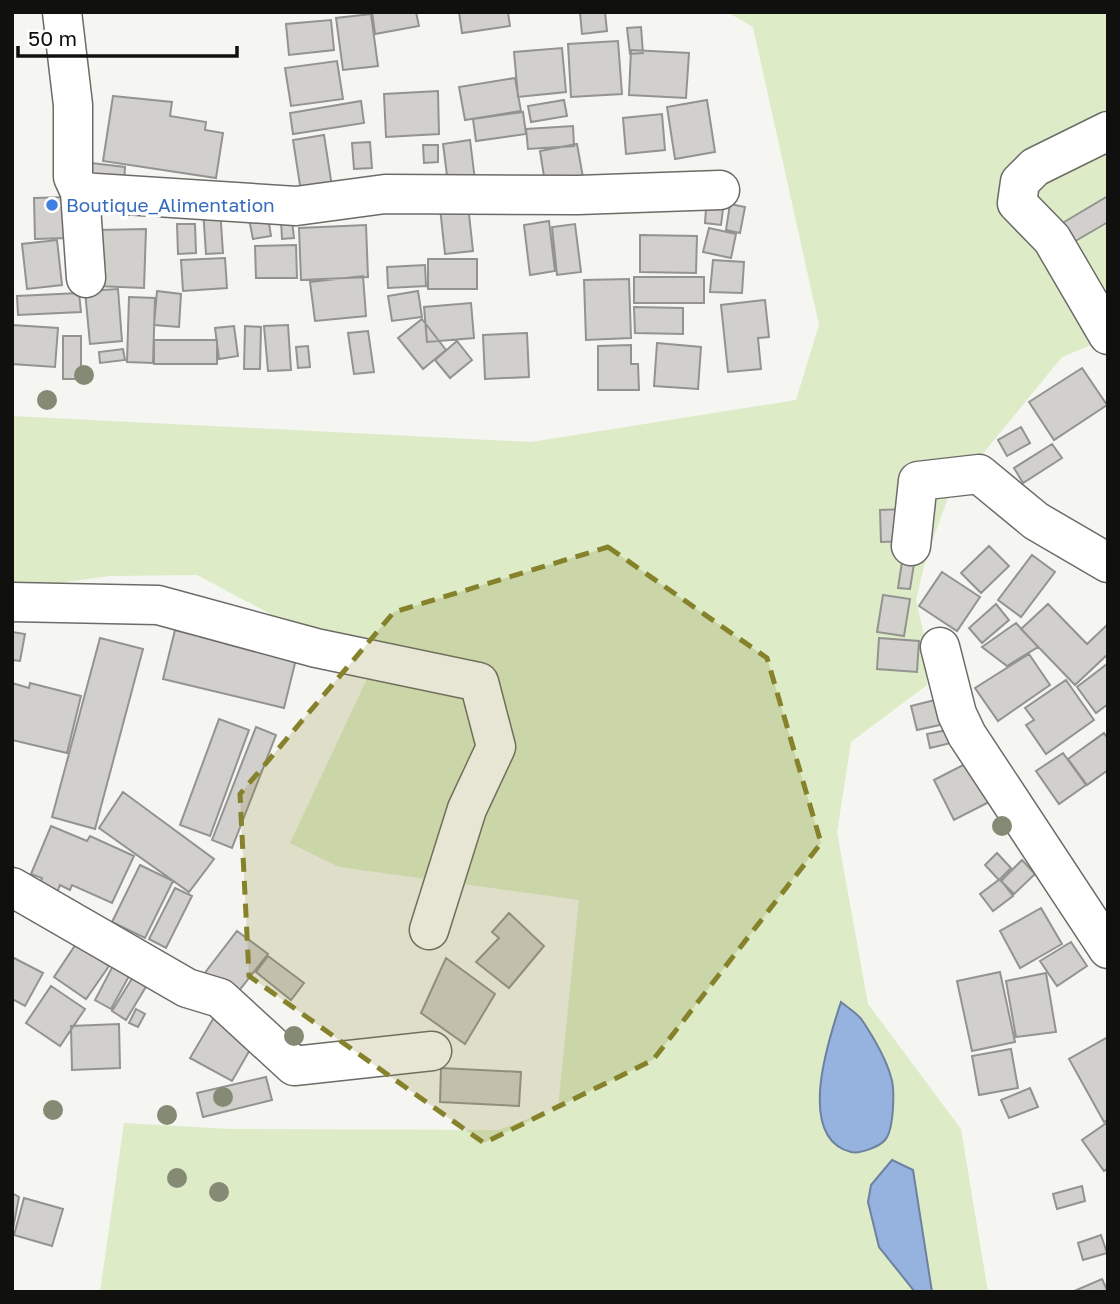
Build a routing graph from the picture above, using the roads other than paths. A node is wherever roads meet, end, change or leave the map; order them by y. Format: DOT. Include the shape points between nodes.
graph roads {
  1 [pos="62,12"];
  2 [pos="1108,131"];
  3 [pos="720,190"];
  4 [pos="80,192"];
  5 [pos="86,278"];
  6 [pos="1108,335"];
  7 [pos="911,546"];
  8 [pos="1108,563"];
  9 [pos="12,602"];
  10 [pos="940,648"];
  11 [pos="12,887"];
  12 [pos="429,930"];
  13 [pos="1108,949"];
  14 [pos="432,1051"];
  1 -- 4 [label="street" via="73,105 73,177"];
  2 -- 6 [label="street" via="1035,167 1020,182 1017,203 1052,239"];
  3 -- 4 [label="street" via="384,194 296,206"];
  4 -- 5 [label="street"];
  7 -- 8 [label="street" via="918,481 979,474 1035,521"];
  9 -- 12 [label="street" via="158,604 316,649 478,682 496,747 467,809"];
  10 -- 13 [label="street" via="967,735"];
  11 -- 14 [label="street" via="187,988 220,998 294,1066"];
}
